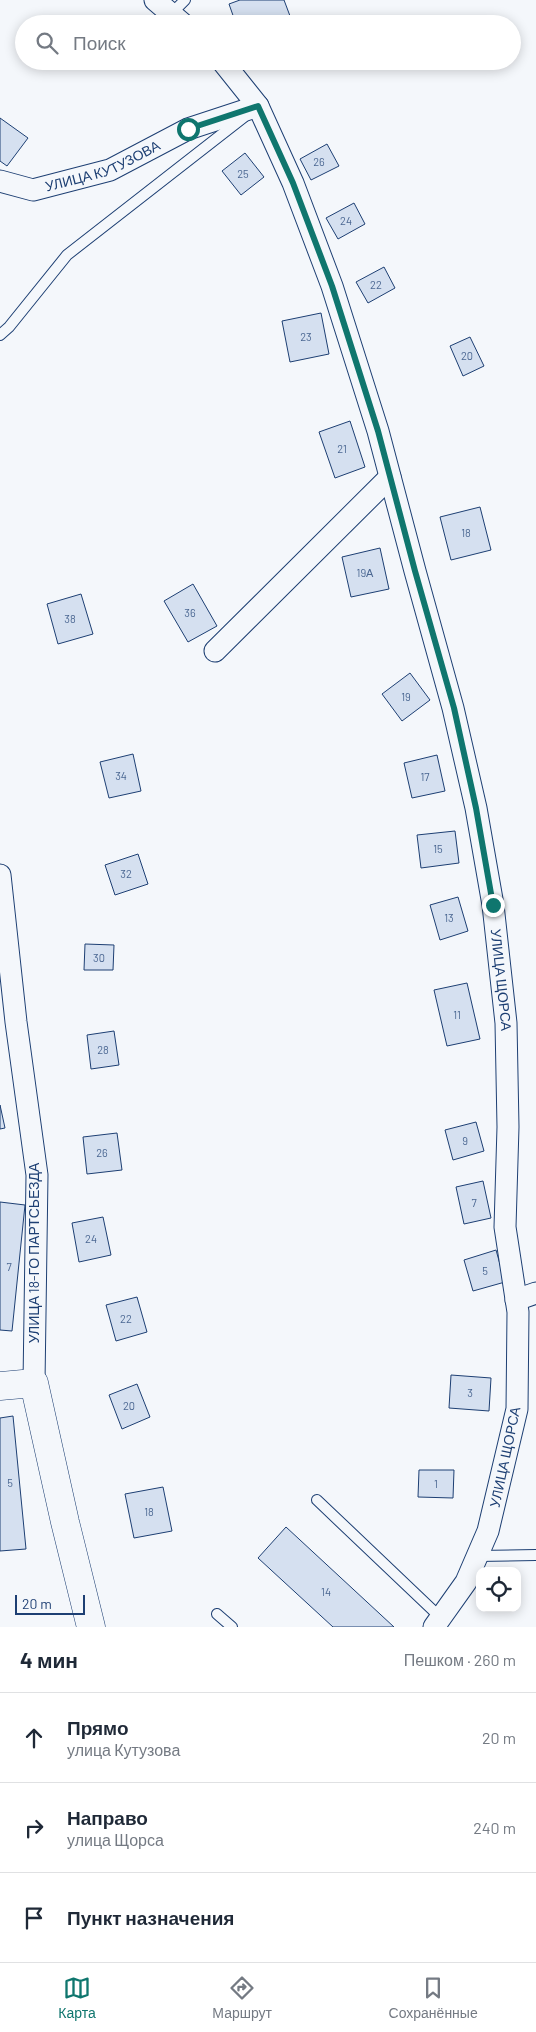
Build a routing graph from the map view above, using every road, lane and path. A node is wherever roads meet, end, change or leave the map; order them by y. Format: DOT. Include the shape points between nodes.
graph roads {
  1 [pos="229,70"];
  2 [pos="258,106"];
  3 [pos="0,182"];
  4 [pos="0,335"];
  5 [pos="390,477"];
  6 [pos="215,651"];
  7 [pos="0,875"];
  8 [pos="536,1293"];
  9 [pos="516,1300"];
  10 [pos="34,1384"];
  11 [pos="0,1386"];
  12 [pos="317,1500"];
  13 [pos="536,1555"];
  14 [pos="477,1556"];
  15 [pos="217,1614"];
  16 [pos="437,1622"];
  17 [pos="91,1627"];
  18 [pos="232,1627"];
  1 -- 2 [label="street, УЛИЦА ЩОРСА"];
  2 -- 3 [label="street, УЛИЦА КУТУЗОВА" via="188,129 110,170 33,190"];
  2 -- 4 [label="lane" via="67,255"];
  2 -- 5 [label="street, УЛИЦА ЩОРСА" via="293,183 332,286"];
  5 -- 6 [label="street"];
  5 -- 9 [label="street, УЛИЦА ЩОРСА" via="454,708 493,905 506,1023 508,1127 505,1227"];
  7 -- 10 [label="street, УЛИЦА 18-ГО ПАРТСЬЕЗДА" via="37,1175"];
  8 -- 9 [label="street"];
  9 -- 14 [label="street, УЛИЦА ЩОРСА" via="517,1409 488,1531"];
  10 -- 11 [label="street"];
  10 -- 17 [label="street, УЛИЦА 18-ГО ПАРТСЬЕЗДА"];
  12 -- 16 [label="lane"];
  13 -- 14 [label="lane"];
  14 -- 16 [label="street, УЛИЦА ЩОРСА" via="466,1582"];
  15 -- 18 [label="lane"];
}
